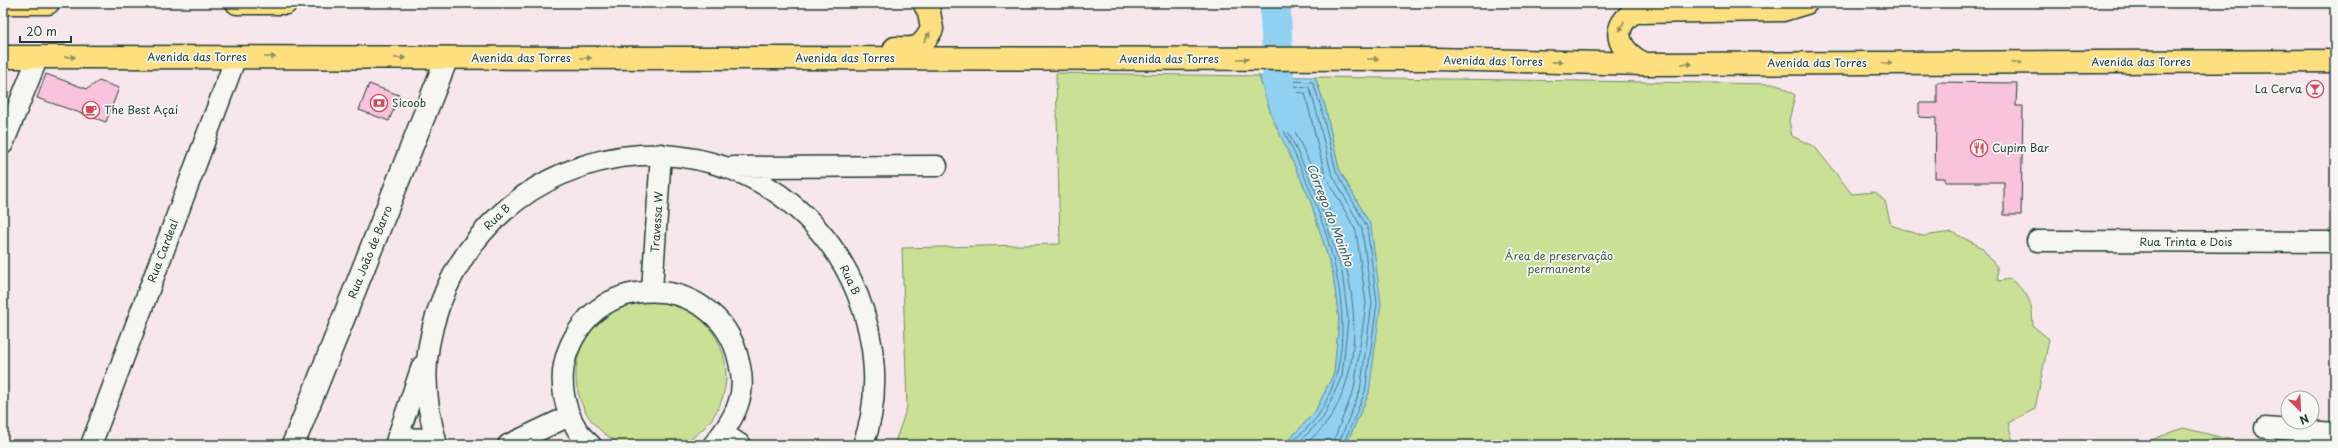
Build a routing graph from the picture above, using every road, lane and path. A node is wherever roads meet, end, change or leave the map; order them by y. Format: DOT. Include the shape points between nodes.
graph roads {
  1 [pos="6,3"];
  2 [pos="31,3"];
  3 [pos="48,3"];
  4 [pos="237,3"];
  5 [pos="262,3"];
  6 [pos="286,3"];
  7 [pos="924,3"];
  8 [pos="1806,3"];
  9 [pos="3,15"];
  10 [pos="3,57"];
  11 [pos="38,57"];
  12 [pos="236,57"];
  13 [pos="698,57"];
  14 [pos="447,58"];
  15 [pos="2335,61"];
  16 [pos="1645,64"];
  17 [pos="3,144"];
  18 [pos="661,154"];
  19 [pos="937,166"];
  20 [pos="728,167"];
  21 [pos="2037,241"];
  22 [pos="2335,242"];
  23 [pos="652,290"];
  24 [pos="429,345"];
  25 [pos="569,416"];
  26 [pos="2265,428"];
  27 [pos="2335,433"];
  28 [pos="718,439"];
  29 [pos="396,442"];
  30 [pos="90,445"];
  31 [pos="293,445"];
  32 [pos="436,445"];
  33 [pos="508,445"];
  34 [pos="591,445"];
  35 [pos="741,445"];
  36 [pos="863,445"];
  1 -- 2 [label="main road"];
  2 -- 3 [label="main road"];
  2 -- 9 [label="main road"];
  4 -- 5 [label="main road"];
  5 -- 6 [label="main road"];
  13 -- 7 [label="main road, one-way" via="749,47 915,49 926,41 932,29 929,12"];
  8 -- 16 [label="main road, one-way" via="1783,10 1634,12 1626,17 1619,31 1620,43 1633,58"];
  10 -- 11 [label="main road, Avenida das Torres"];
  11 -- 12 [label="main road, Avenida das Torres, one-way"];
  11 -- 17 [label="street"];
  12 -- 14 [label="main road, Avenida das Torres, one-way"];
  12 -- 30 [label="street, Rua Cardeal"];
  14 -- 13 [label="main road, Avenida das Torres, one-way"];
  13 -- 16 [label="main road, Avenida das Torres, one-way" via="1434,59"];
  14 -- 31 [label="street, Rua João de Barro"];
  16 -- 15 [label="main road, Avenida das Torres, one-way"];
  18 -- 20 [label="street, Rua B" via="695,158"];
  18 -- 23 [label="street, Travessa W"];
  18 -- 24 [label="street, Rua B" via="620,156 580,166 542,182 508,205 479,234 456,268 439,305"];
  19 -- 20 [label="street, Rua B"];
  20 -- 36 [label="street, Rua B" via="765,185 799,209 827,239 849,273 865,311 873,352 874,392"];
  21 -- 22 [label="street, Rua Trinta e Dois"];
  23 -- 25 [label="street" via="622,295 596,309 576,331 564,358 562,388"];
  23 -- 28 [label="street" via="678,294 703,306 723,324 736,348 742,374 739,401"];
  24 -- 29 [label="street"];
  24 -- 32 [label="street, Rua B" via="427,398"];
  25 -- 33 [label="street"];
  25 -- 34 [label="street"];
  26 -- 27 [label="street"];
  28 -- 35 [label="street"];
  29 -- 32 [label="street" via="432,439"];
}
